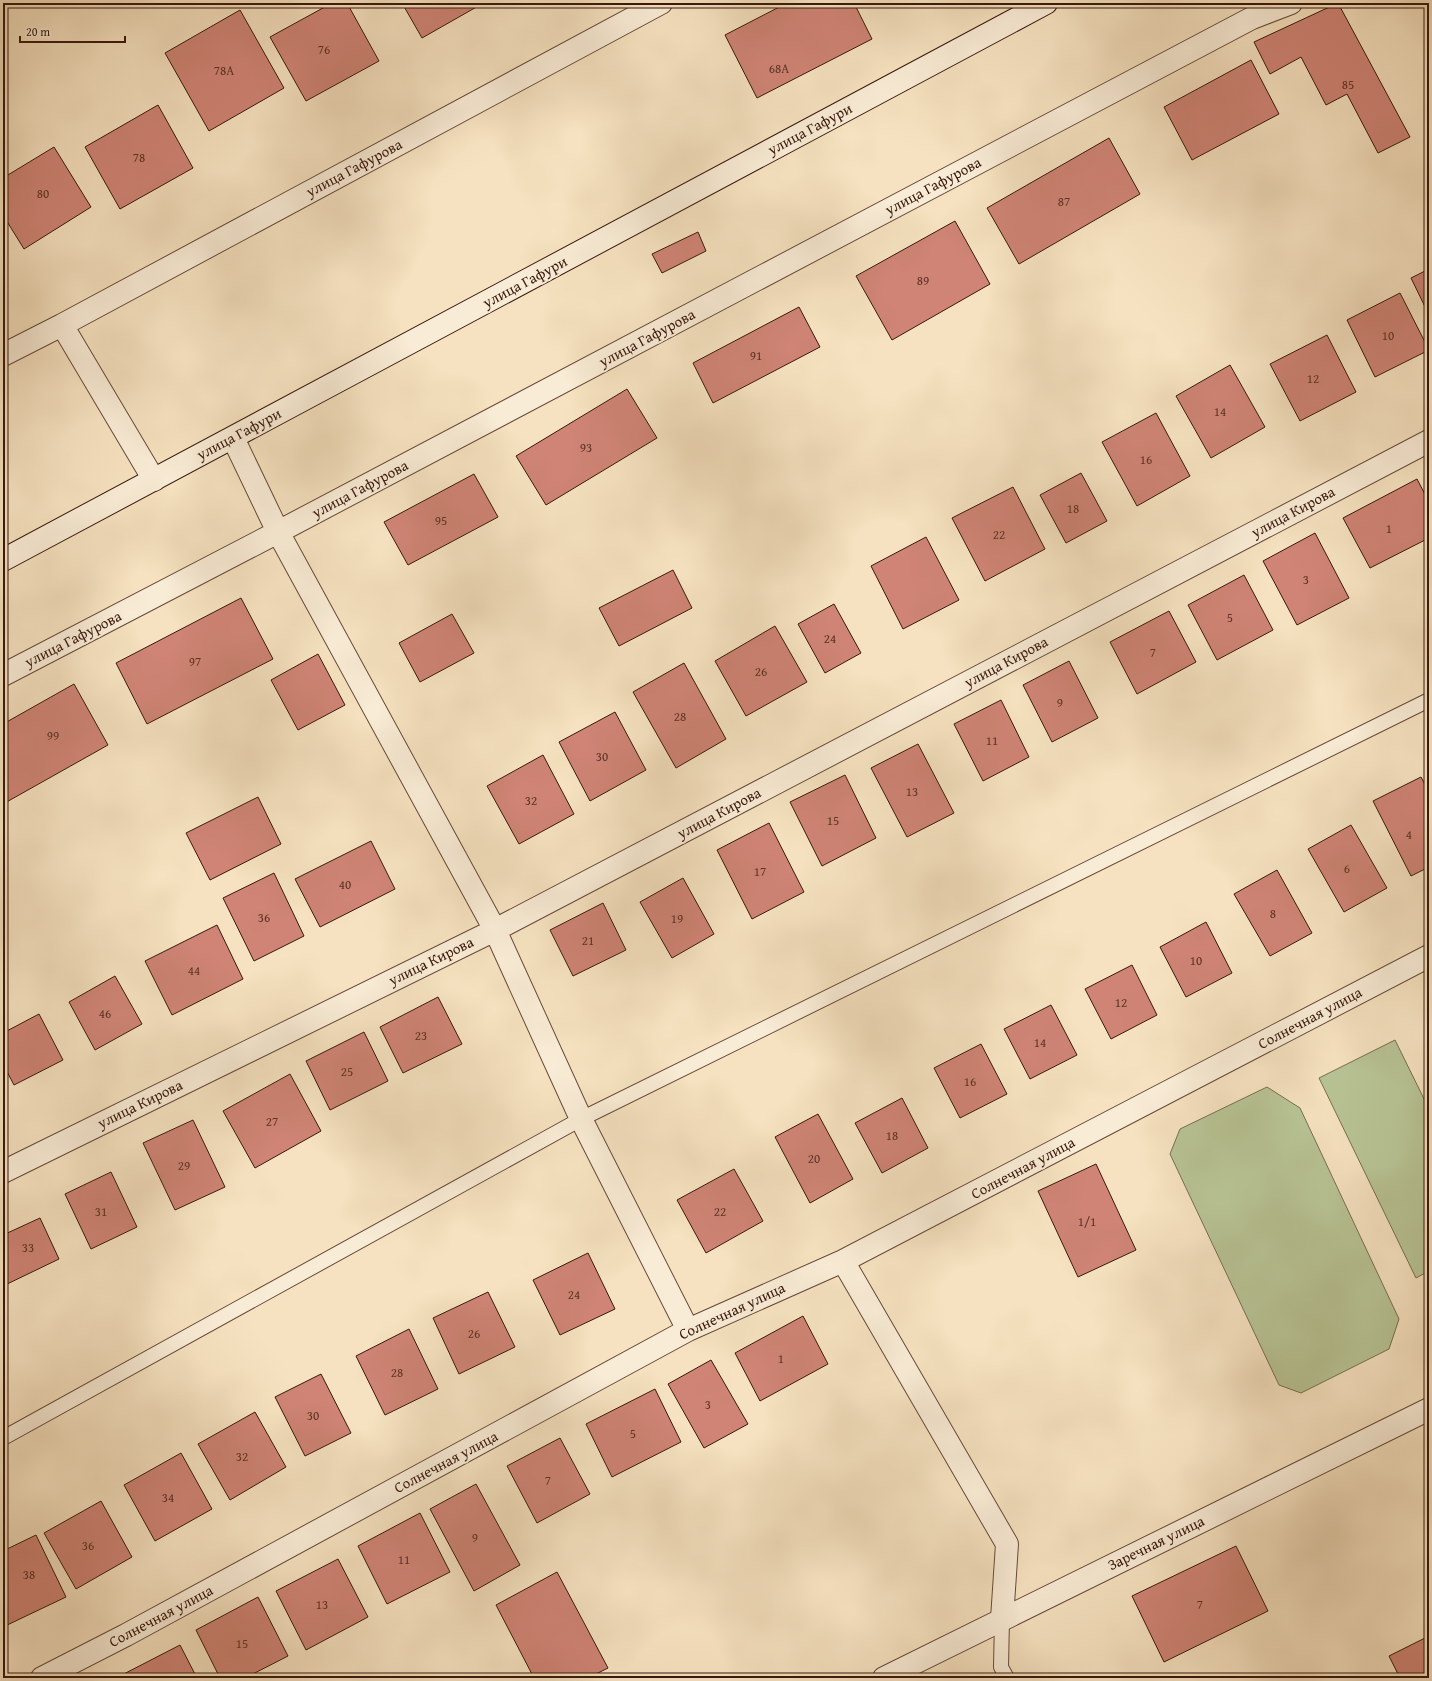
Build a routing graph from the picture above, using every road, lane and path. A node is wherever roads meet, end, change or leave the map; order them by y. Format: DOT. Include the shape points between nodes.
graph roads {
  1 [pos="661,3"];
  2 [pos="1046,3"];
  3 [pos="1291,3"];
  4 [pos="62,325"];
  5 [pos="3,355"];
  6 [pos="233,438"];
  7 [pos="1429,441"];
  8 [pos="154,480"];
  9 [pos="278,532"];
  10 [pos="3,560"];
  11 [pos="3,675"];
  12 [pos="1429,700"];
  13 [pos="495,930"];
  14 [pos="1429,956"];
  15 [pos="581,1119"];
  16 [pos="3,1172"];
  17 [pos="843,1261"];
  18 [pos="688,1330"];
  19 [pos="1429,1409"];
  20 [pos="3,1438"];
  21 [pos="1002,1619"];
  22 [pos="42,1678"];
  23 [pos="884,1678"];
  24 [pos="1007,1678"];
  1 -- 4 [label="street, улица Гафурова"];
  2 -- 6 [label="street, улица Гафури"];
  3 -- 9 [label="street, улица Гафурова" via="1245,21"];
  4 -- 5 [label="street, улица Гафурова"];
  4 -- 8 [label="street"];
  6 -- 8 [label="street, улица Гафури"];
  6 -- 9 [label="street"];
  7 -- 13 [label="street, улица Кирова"];
  8 -- 10 [label="street, улица Гафури"];
  9 -- 11 [label="street, улица Гафурова"];
  9 -- 13 [label="street"];
  12 -- 15 [label="lane"];
  13 -- 15 [label="street"];
  13 -- 16 [label="street, улица Кирова"];
  14 -- 17 [label="street, Солнечная улица"];
  15 -- 18 [label="street"];
  15 -- 20 [label="lane"];
  17 -- 18 [label="street, Солнечная улица"];
  17 -- 21 [label="street" via="1007,1544"];
  18 -- 22 [label="street, Солнечная улица"];
  19 -- 21 [label="street, Заречная улица"];
  21 -- 23 [label="street, Заречная улица"];
  21 -- 24 [label="lane" via="1001,1667"];
}
